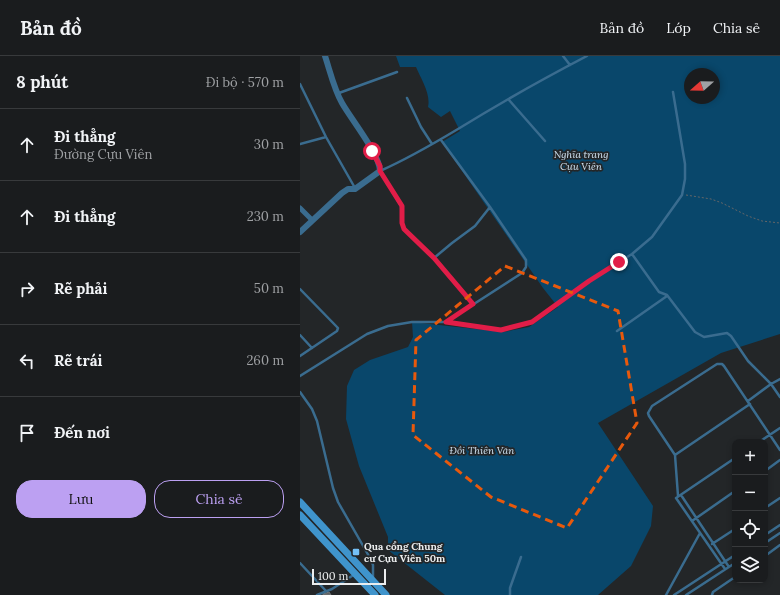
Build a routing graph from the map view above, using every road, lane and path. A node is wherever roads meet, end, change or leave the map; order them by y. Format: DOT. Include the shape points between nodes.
graph roads {
  1 [pos="325,56"];
  2 [pos="563,56"];
  3 [pos="587,56"];
  4 [pos="570,65"];
  5 [pos="397,72"];
  6 [pos="300,84"];
  7 [pos="673,92"];
  8 [pos="338,93"];
  9 [pos="407,98"];
  10 [pos="509,100"];
  11 [pos="326,137"];
  12 [pos="441,140"];
  13 [pos="545,141"];
  14 [pos="300,144"];
  15 [pos="432,144"];
  16 [pos="380,171"];
  17 [pos="355,189"];
  18 [pos="682,195"];
  19 [pos="490,207"];
  20 [pos="300,208"];
  21 [pos="312,220"];
  22 [pos="780,223"];
  23 [pos="300,232"];
  24 [pos="632,254"];
  25 [pos="434,258"];
  26 [pos="300,289"];
  27 [pos="667,295"];
  28 [pos="473,304"];
  29 [pos="446,322"];
  30 [pos="617,331"];
  31 [pos="300,335"];
  32 [pos="312,348"];
  33 [pos="300,356"];
  34 [pos="300,376"];
  35 [pos="780,379"];
  36 [pos="771,384"];
  37 [pos="300,392"];
  38 [pos="780,397"];
  39 [pos="749,402"];
  40 [pos="780,428"];
  41 [pos="770,435"];
  42 [pos="764,439"];
  43 [pos="780,450"];
  44 [pos="675,455"];
  45 [pos="732,460"];
  46 [pos="780,460"];
  47 [pos="768,469"];
  48 [pos="732,493"];
  49 [pos="678,496"];
  50 [pos="780,498"];
  51 [pos="300,502"];
  52 [pos="768,506"];
  53 [pos="300,515"];
  54 [pos="696,518"];
  55 [pos="692,521"];
  56 [pos="780,525"];
  57 [pos="732,531"];
  58 [pos="700,533"];
  59 [pos="768,533"];
  60 [pos="780,533"];
  61 [pos="768,541"];
  62 [pos="713,543"];
  63 [pos="780,545"];
  64 [pos="709,546"];
  65 [pos="768,554"];
  66 [pos="521,557"];
  67 [pos="732,557"];
  68 [pos="726,561"];
  69 [pos="300,563"];
  70 [pos="721,564"];
  71 [pos="732,564"];
  72 [pos="729,566"];
  73 [pos="724,569"];
  74 [pos="356,574"];
  75 [pos="732,579"];
  76 [pos="373,581"];
  77 [pos="368,587"];
  78 [pos="326,591"];
  79 [pos="317,595"];
  80 [pos="375,595"];
  81 [pos="386,595"];
  82 [pos="510,595"];
  83 [pos="666,595"];
  84 [pos="674,595"];
  85 [pos="686,595"];
  86 [pos="712,595"];
  1 -- 8 [label="street"];
  2 -- 4 [label="lane"];
  3 -- 4 [label="lane"];
  4 -- 10 [label="lane"];
  5 -- 8 [label="lane"];
  6 -- 11 [label="lane"];
  7 -- 18 [label="lane" via="685,164"];
  8 -- 16 [label="street" via="372,151"];
  9 -- 15 [label="lane"];
  10 -- 12 [label="lane"];
  10 -- 13 [label="lane"];
  11 -- 14 [label="lane"];
  11 -- 17 [label="lane"];
  12 -- 15 [label="lane"];
  12 -- 19 [label="lane"];
  15 -- 16 [label="lane"];
  16 -- 17 [label="street"];
  16 -- 25 [label="lane" via="402,206 404,229"];
  17 -- 21 [label="street" via="342,193"];
  18 -- 22 [label="path" via="711,199 762,221"];
  18 -- 24 [label="lane" via="652,237"];
  19 -- 25 [label="lane" via="475,226"];
  19 -- 28 [label="lane" via="526,260 526,267 522,273"];
  20 -- 21 [label="street"];
  21 -- 23 [label="street"];
  24 -- 27 [label="lane" via="659,292"];
  24 -- 29 [label="lane" via="532,322 501,330"];
  25 -- 28 [label="lane"];
  26 -- 32 [label="lane" via="338,328"];
  27 -- 30 [label="lane"];
  27 -- 36 [label="lane" via="700,336 727,333 731,336 748,362"];
  28 -- 29 [label="lane"];
  29 -- 34 [label="lane" via="412,322 377,329"];
  31 -- 32 [label="lane"];
  32 -- 33 [label="lane"];
  35 -- 36 [label="lane"];
  36 -- 38 [label="lane"];
  36 -- 39 [label="lane"];
  37 -- 76 [label="lane" via="317,421 338,502 373,565"];
  39 -- 41 [label="lane"];
  39 -- 44 [label="lane"];
  39 -- 44 [label="lane" via="722,364 714,366 652,406 649,416"];
  40 -- 41 [label="lane"];
  41 -- 42 [label="lane"];
  41 -- 43 [label="lane"];
  44 -- 49 [label="lane"];
  45 -- 49 [label="lane"];
  46 -- 47 [label="lane"];
  48 -- 54 [label="lane"];
  49 -- 54 [label="lane"];
  49 -- 55 [label="lane"];
  50 -- 52 [label="lane"];
  51 -- 76 [label="main road"];
  53 -- 74 [label="main road"];
  54 -- 55 [label="lane"];
  54 -- 62 [label="lane"];
  55 -- 58 [label="lane"];
  56 -- 59 [label="lane"];
  57 -- 62 [label="lane"];
  58 -- 64 [label="lane"];
  58 -- 83 [label="lane"];
  60 -- 61 [label="lane"];
  62 -- 64 [label="lane"];
  62 -- 68 [label="lane"];
  63 -- 65 [label="lane"];
  64 -- 70 [label="lane"];
  66 -- 82 [label="lane"];
  67 -- 68 [label="lane"];
  68 -- 70 [label="lane"];
  68 -- 72 [label="lane"];
  69 -- 78 [label="lane"];
  70 -- 73 [label="lane"];
  70 -- 84 [label="lane"];
  71 -- 72 [label="lane"];
  72 -- 73 [label="lane"];
  73 -- 85 [label="lane"];
  74 -- 77 [label="main road"];
  74 -- 78 [label="lane"];
  75 -- 86 [label="lane"];
  76 -- 77 [label="lane"];
  76 -- 81 [label="main road"];
  77 -- 80 [label="main road"];
  78 -- 79 [label="lane"];
}
